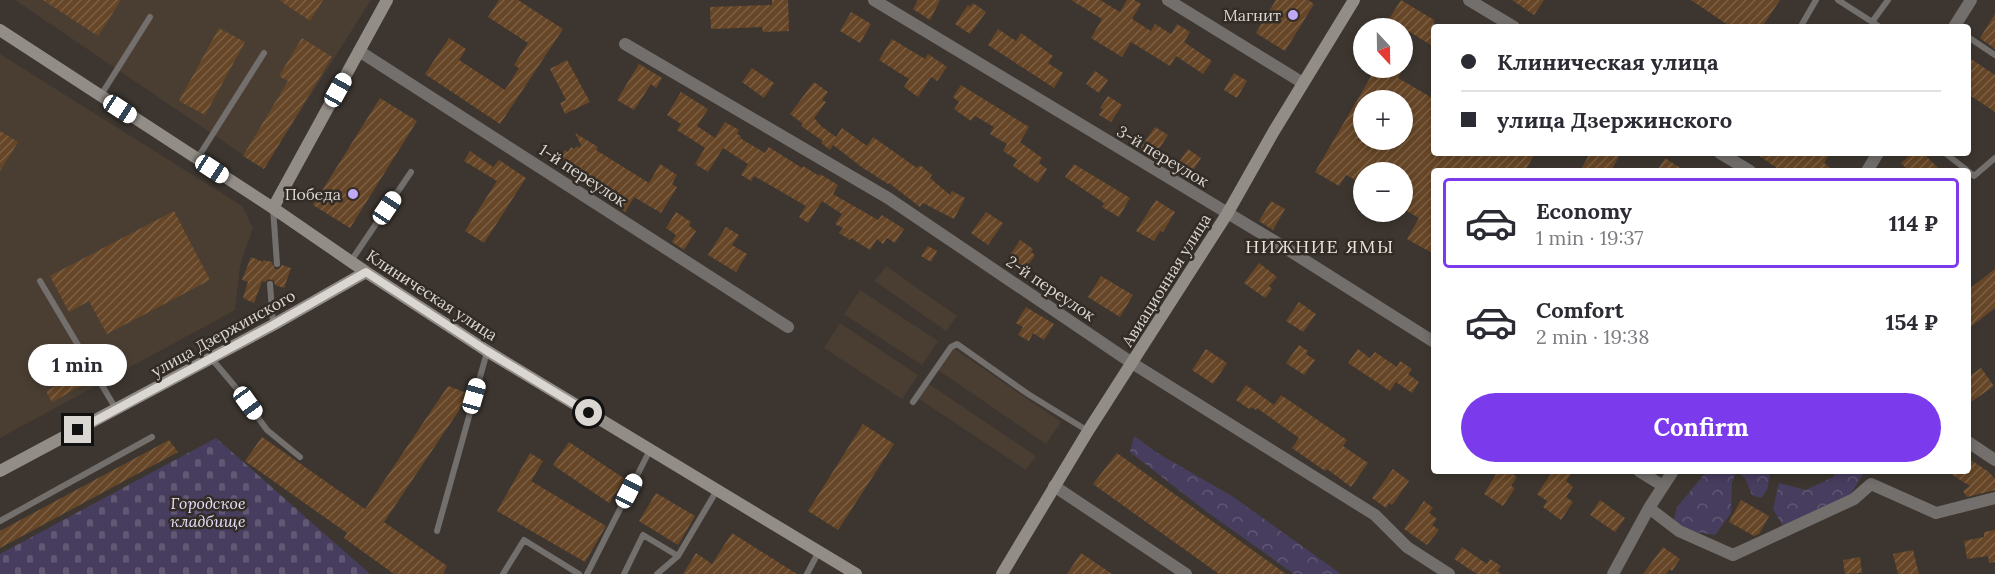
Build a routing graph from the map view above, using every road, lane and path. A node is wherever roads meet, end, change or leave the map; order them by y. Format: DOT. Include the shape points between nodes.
graph roads {
  1 [pos="387,0"];
  2 [pos="874,0"];
  3 [pos="1168,0"];
  4 [pos="1354,0"];
  5 [pos="1469,0"];
  6 [pos="1816,0"];
  7 [pos="1838,0"];
  8 [pos="1888,0"];
  9 [pos="1971,0"];
  10 [pos="150,17"];
  11 [pos="1872,22"];
  12 [pos="1509,24"];
  13 [pos="1802,24"];
  14 [pos="1875,24"];
  15 [pos="1956,24"];
  16 [pos="0,30"];
  17 [pos="1971,40"];
  18 [pos="625,44"];
  19 [pos="359,51"];
  20 [pos="264,53"];
  21 [pos="1995,55"];
  22 [pos="1303,83"];
  23 [pos="101,96"];
  24 [pos="1725,156"];
  25 [pos="1949,156"];
  26 [pos="1995,158"];
  27 [pos="197,159"];
  28 [pos="1745,168"];
  29 [pos="1964,168"];
  30 [pos="411,172"];
  31 [pos="1971,174"];
  32 [pos="273,208"];
  33 [pos="1227,214"];
  34 [pos="351,262"];
  35 [pos="277,264"];
  36 [pos="366,272"];
  37 [pos="40,281"];
  38 [pos="270,284"];
  39 [pos="273,325"];
  40 [pos="788,327"];
  41 [pos="1431,340"];
  42 [pos="487,351"];
  43 [pos="211,358"];
  44 [pos="1132,363"];
  45 [pos="913,402"];
  46 [pos="116,409"];
  47 [pos="1088,431"];
  48 [pos="152,437"];
  49 [pos="1971,444"];
  50 [pos="650,450"];
  51 [pos="300,457"];
  52 [pos="1995,460"];
  53 [pos="0,471"];
  54 [pos="1644,474"];
  55 [pos="1671,474"];
  56 [pos="1054,486"];
  57 [pos="1663,486"];
  58 [pos="717,490"];
  59 [pos="1995,498"];
  60 [pos="1649,508"];
  61 [pos="0,521"];
  62 [pos="437,531"];
  63 [pos="818,553"];
  64 [pos="678,556"];
  65 [pos="503,574"];
  66 [pos="579,574"];
  67 [pos="587,574"];
  68 [pos="624,574"];
  69 [pos="657,574"];
  70 [pos="807,574"];
  71 [pos="856,574"];
  72 [pos="1002,574"];
  73 [pos="1185,574"];
  74 [pos="1449,574"];
  75 [pos="1613,574"];
  1 -- 19 [label="main road"];
  2 -- 33 [label="street, 3-й переулок"];
  3 -- 22 [label="street"];
  4 -- 22 [label="main road, Авиационная улица"];
  5 -- 12 [label="street"];
  6 -- 13 [label="lane"];
  7 -- 11 [label="lane"];
  8 -- 11 [label="lane"];
  9 -- 15 [label="street"];
  10 -- 23 [label="lane"];
  11 -- 14 [label="lane"];
  16 -- 23 [label="main road, Клиническая улица"];
  17 -- 21 [label="lane"];
  18 -- 44 [label="street, 2-й переулок" via="888,198"];
  19 -- 32 [label="main road"];
  19 -- 40 [label="street, 1-й переулок"];
  20 -- 27 [label="lane"];
  22 -- 33 [label="main road, Авиационная улица"];
  23 -- 27 [label="main road, Клиническая улица"];
  24 -- 28 [label="street"];
  25 -- 29 [label="lane"];
  26 -- 31 [label="lane" via="1974,176"];
  27 -- 32 [label="main road, Клиническая улица"];
  30 -- 34 [label="lane"];
  32 -- 34 [label="main road, Клиническая улица"];
  32 -- 35 [label="lane"];
  33 -- 41 [label="street, 3-й переулок"];
  33 -- 44 [label="main road, Авиационная улица"];
  34 -- 36 [label="main road, Клиническая улица"];
  36 -- 39 [label="main road, улица Дзержинского"];
  36 -- 42 [label="main road, Клиническая улица"];
  37 -- 46 [label="lane"];
  38 -- 39 [label="lane"];
  39 -- 43 [label="main road, улица Дзержинского"];
  42 -- 50 [label="main road, Клиническая улица"];
  42 -- 62 [label="lane"];
  43 -- 46 [label="main road, улица Дзержинского"];
  43 -- 51 [label="lane" via="267,430"];
  44 -- 47 [label="main road, Авиационная улица"];
  44 -- 74 [label="street, 2-й переулок" via="1376,515 1407,547"];
  45 -- 47 [label="lane" via="957,344"];
  46 -- 53 [label="main road, улица Дзержинского"];
  47 -- 56 [label="main road, Авиационная улица"];
  48 -- 61 [label="lane"];
  49 -- 52 [label="street"];
  50 -- 58 [label="main road, Клиническая улица"];
  50 -- 67 [label="lane"];
  54 -- 57 [label="street"];
  55 -- 57 [label="street"];
  56 -- 72 [label="main road, Авиационная улица"];
  56 -- 73 [label="street"];
  57 -- 60 [label="street"];
  58 -- 63 [label="main road, Клиническая улица"];
  58 -- 64 [label="lane"];
  59 -- 60 [label="street" via="1936,513 1872,484 1854,499 1733,555 1679,531"];
  60 -- 75 [label="street"];
  63 -- 70 [label="lane"];
  63 -- 71 [label="main road, Клиническая улица"];
  64 -- 68 [label="lane" via="643,535"];
  64 -- 69 [label="lane"];
  65 -- 66 [label="lane" via="524,540"];
}
